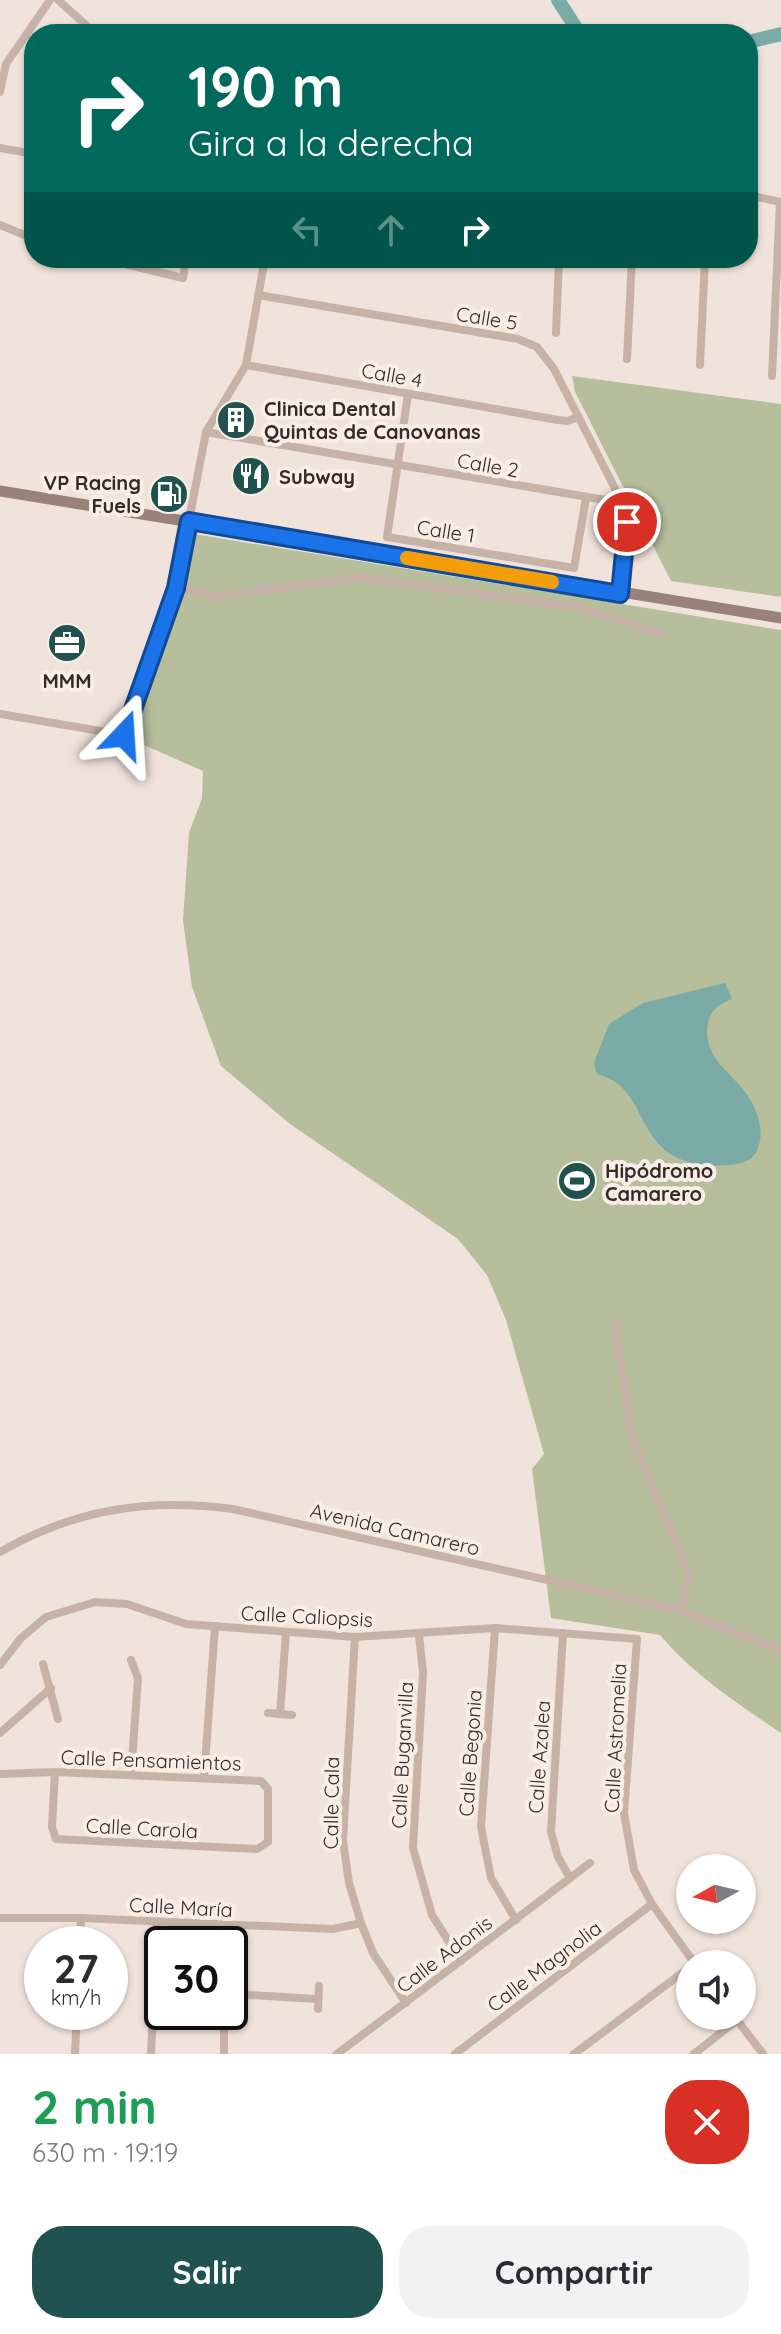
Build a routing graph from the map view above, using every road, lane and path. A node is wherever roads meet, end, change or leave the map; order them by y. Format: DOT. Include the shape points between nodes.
graph roads {
  1 [pos="50,0"];
  2 [pos="58,0"];
  3 [pos="34,24"];
  4 [pos="85,24"];
  5 [pos="24,38"];
  6 [pos="0,92"];
  7 [pos="0,148"];
  8 [pos="24,152"];
  9 [pos="758,197"];
  10 [pos="780,202"];
  11 [pos="0,225"];
  12 [pos="24,235"];
  13 [pos="145,268"];
  14 [pos="184,268"];
  15 [pos="263,268"];
  16 [pos="559,268"];
  17 [pos="632,268"];
  18 [pos="705,268"];
  19 [pos="258,295"];
  20 [pos="556,333"];
  21 [pos="627,359"];
  22 [pos="246,365"];
  23 [pos="700,365"];
  24 [pos="772,376"];
  25 [pos="408,394"];
  26 [pos="579,417"];
  27 [pos="206,432"];
  28 [pos="397,465"];
  29 [pos="0,491"];
  30 [pos="586,498"];
  31 [pos="623,503"];
  32 [pos="189,521"];
  33 [pos="176,588"];
  34 [pos="620,594"];
  35 [pos="781,618"];
  36 [pos="661,634"];
  37 [pos="0,714"];
  38 [pos="615,1326"];
  39 [pos="0,1552"];
  40 [pos="680,1610"];
  41 [pos="215,1626"];
  42 [pos="495,1628"];
  43 [pos="286,1632"];
  44 [pos="563,1633"];
  45 [pos="419,1635"];
  46 [pos="355,1637"];
  47 [pos="637,1639"];
  48 [pos="781,1651"];
  49 [pos="131,1660"];
  50 [pos="43,1664"];
  51 [pos="0,1665"];
  52 [pos="51,1688"];
  53 [pos="268,1713"];
  54 [pos="280,1714"];
  55 [pos="292,1715"];
  56 [pos="58,1719"];
  57 [pos="0,1733"];
  58 [pos="55,1772"];
  59 [pos="0,1774"];
  60 [pos="131,1775"];
  61 [pos="204,1778"];
  62 [pos="268,1817"];
  63 [pos="590,1863"];
  64 [pos="570,1878"];
  65 [pos="652,1904"];
  66 [pos="0,1918"];
  67 [pos="81,1918"];
  68 [pos="516,1920"];
  69 [pos="157,1922"];
  70 [pos="361,1923"];
  71 [pos="227,1925"];
  72 [pos="81,1926"];
  73 [pos="684,1950"];
  74 [pos="461,1961"];
  75 [pos="676,1978"];
  76 [pos="319,1986"];
  77 [pos="248,1995"];
  78 [pos="318,1999"];
  79 [pos="406,2003"];
  80 [pos="318,2009"];
  81 [pos="76,2030"];
  82 [pos="224,2030"];
  83 [pos="722,2030"];
  84 [pos="745,2030"];
  85 [pos="75,2054"];
  86 [pos="151,2054"];
  87 [pos="224,2054"];
  88 [pos="337,2054"];
  89 [pos="455,2054"];
  90 [pos="574,2054"];
  91 [pos="694,2054"];
  92 [pos="763,2054"];
  1 -- 3 [label="street"];
  2 -- 4 [label="street"];
  5 -- 6 [label="street" via="6,64"];
  7 -- 8 [label="street"];
  9 -- 10 [label="street"];
  10 -- 24 [label="street"];
  11 -- 12 [label="street"];
  13 -- 14 [label="street" via="183,278"];
  15 -- 19 [label="street"];
  16 -- 20 [label="street"];
  17 -- 21 [label="street"];
  18 -- 23 [label="street"];
  19 -- 22 [label="street"];
  19 -- 26 [label="street, Calle 5" via="532,343 554,369"];
  22 -- 25 [label="street, Calle 4"];
  22 -- 27 [label="street"];
  25 -- 26 [label="street, Calle 4" via="558,420"];
  25 -- 28 [label="street, Calle 1"];
  26 -- 31 [label="street, Calle 5"];
  27 -- 28 [label="street, Calle 2"];
  27 -- 32 [label="street"];
  28 -- 30 [label="street, Calle 2"];
  28 -- 30 [label="street, Calle 1" via="387,537 404,541 574,568"];
  29 -- 32 [label="main road"];
  30 -- 31 [label="street, Calle 2"];
  31 -- 34 [label="street, Calle 5" via="627,522"];
  32 -- 33 [label="street"];
  32 -- 34 [label="main road"];
  33 -- 36 [label="street" via="215,596 368,578 579,607"];
  33 -- 37 [label="street" via="124,735"];
  34 -- 35 [label="main road"];
  38 -- 40 [label="street" via="632,1437 685,1565 688,1581"];
  39 -- 40 [label="street, Avenida Camarero" via="66,1520 136,1505 191,1503"];
  40 -- 48 [label="street, Avenida Camarero"];
  41 -- 43 [label="street, Calle Caliopsis"];
  41 -- 51 [label="street, Calle Caliopsis" via="186,1624 127,1604 95,1602 46,1617"];
  41 -- 61 [label="street"];
  42 -- 44 [label="street, Calle Caliopsis"];
  42 -- 45 [label="street, Calle Caliopsis"];
  42 -- 68 [label="street, Calle Begonia" via="481,1827 491,1878"];
  43 -- 46 [label="street, Calle Caliopsis"];
  43 -- 54 [label="street"];
  44 -- 47 [label="street, Calle Caliopsis"];
  44 -- 64 [label="street, Calle Azalea" via="551,1832"];
  45 -- 46 [label="street, Calle Caliopsis"];
  45 -- 74 [label="street, Calle Buganvilla" via="423,1672 413,1848 432,1915"];
  46 -- 70 [label="street, Calle Cala" via="343,1840"];
  47 -- 65 [label="street, Calle Astromelia" via="624,1813 634,1870"];
  49 -- 60 [label="street" via="138,1678"];
  50 -- 52 [label="street"];
  52 -- 56 [label="street"];
  52 -- 57 [label="street"];
  53 -- 54 [label="street"];
  54 -- 55 [label="street"];
  58 -- 59 [label="street, Calle Pensamientos"];
  58 -- 60 [label="street, Calle Pensamientos"];
  58 -- 62 [label="street, Calle Carola" via="56,1839 257,1849 268,1842"];
  60 -- 61 [label="street, Calle Pensamientos"];
  61 -- 62 [label="street, Calle Pensamientos" via="261,1781 268,1789"];
  63 -- 64 [label="street, Calle Adonis"];
  64 -- 68 [label="street, Calle Adonis"];
  65 -- 73 [label="street, Calle Astromelia"];
  65 -- 89 [label="street, Calle Magnolia"];
  66 -- 67 [label="street, Calle María"];
  67 -- 69 [label="street, Calle María"];
  67 -- 72 [label="street"];
  68 -- 74 [label="street, Calle Adonis"];
  69 -- 71 [label="street, Calle María"];
  69 -- 86 [label="street"];
  70 -- 71 [label="street, Calle María" via="333,1929"];
  70 -- 79 [label="street, Calle Cala"];
  74 -- 79 [label="street, Calle Adonis"];
  75 -- 90 [label="street"];
  76 -- 78 [label="street"];
  77 -- 78 [label="street"];
  78 -- 80 [label="street"];
  79 -- 88 [label="street, Calle Adonis"];
  81 -- 85 [label="street"];
  82 -- 87 [label="street"];
  83 -- 91 [label="street"];
  84 -- 92 [label="street"];
}
